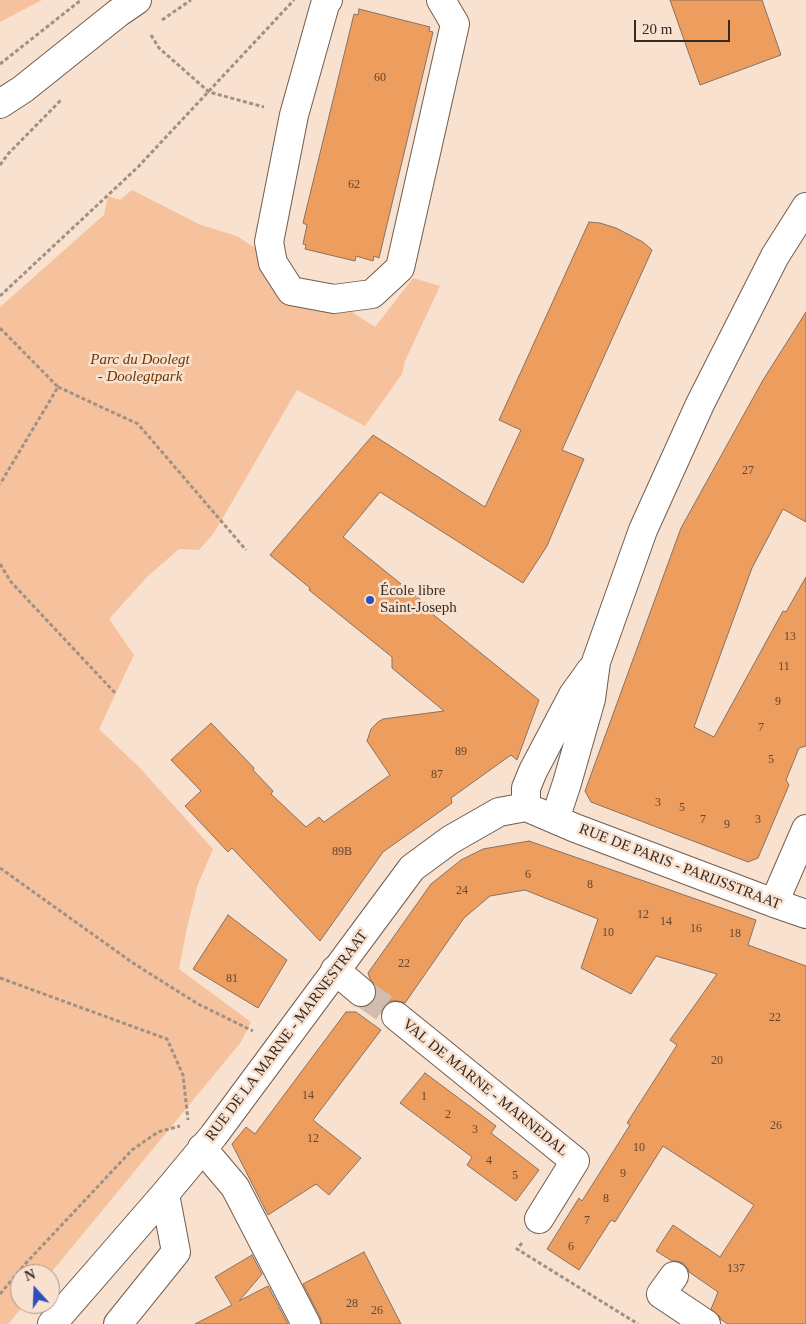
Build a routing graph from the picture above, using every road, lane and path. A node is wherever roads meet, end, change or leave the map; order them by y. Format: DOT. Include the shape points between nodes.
graph roads {
  1 [pos="81,0"];
  2 [pos="137,0"];
  3 [pos="191,0"];
  4 [pos="294,0"];
  5 [pos="328,0"];
  6 [pos="441,0"];
  7 [pos="155,24"];
  8 [pos="151,35"];
  9 [pos="0,64"];
  10 [pos="23,89"];
  11 [pos="209,92"];
  12 [pos="65,96"];
  13 [pos="0,104"];
  14 [pos="294,115"];
  15 [pos="0,123"];
  16 [pos="0,165"];
  17 [pos="806,207"];
  18 [pos="0,296"];
  19 [pos="0,328"];
  20 [pos="58,387"];
  21 [pos="0,484"];
  22 [pos="246,550"];
  23 [pos="0,564"];
  24 [pos="596,662"];
  25 [pos="116,694"];
  26 [pos="526,807"];
  27 [pos="555,820"];
  28 [pos="806,829"];
  29 [pos="0,868"];
  30 [pos="774,903"];
  31 [pos="806,914"];
  32 [pos="335,970"];
  33 [pos="0,978"];
  34 [pos="362,992"];
  35 [pos="396,1016"];
  36 [pos="281,1044"];
  37 [pos="188,1123"];
  38 [pos="181,1125"];
  39 [pos="202,1148"];
  40 [pos="165,1194"];
  41 [pos="539,1219"];
  42 [pos="674,1276"];
  43 [pos="0,1294"];
  44 [pos="52,1324"];
  45 [pos="118,1324"];
  46 [pos="306,1324"];
  47 [pos="638,1324"];
  48 [pos="706,1324"];
  1 -- 9 [label="path"];
  2 -- 10 [label="street"];
  3 -- 7 [label="path"];
  4 -- 11 [label="path"];
  5 -- 14 [label="street"];
  6 -- 14 [label="street" via="455,24 400,268 372,294 334,299 291,291 273,262 269,242"];
  8 -- 11 [label="path" via="159,48"];
  10 -- 13 [label="street"];
  10 -- 15 [label="street"];
  11 -- 14 [label="path"];
  11 -- 18 [label="path" via="138,167"];
  12 -- 16 [label="path"];
  17 -- 24 [label="street" via="775,256 700,404 643,530"];
  19 -- 20 [label="path"];
  20 -- 21 [label="path"];
  20 -- 22 [label="path" via="138,424"];
  23 -- 25 [label="path" via="11,582"];
  24 -- 26 [label="street" via="573,695 534,771 526,788"];
  24 -- 27 [label="street" via="591,699"];
  26 -- 27 [label="street"];
  26 -- 32 [label="street, RUE DE LA MARNE - MARNESTRAAT" via="499,812 450,840 412,868"];
  27 -- 30 [label="street, RUE DE PARIS - PARIJSSTRAAT"];
  28 -- 30 [label="street"];
  29 -- 36 [label="path" via="198,1004"];
  30 -- 31 [label="street, RUE DE PARIS - PARIJSSTRAAT"];
  32 -- 34 [label="street"];
  32 -- 36 [label="street, RUE DE LA MARNE - MARNESTRAAT"];
  33 -- 37 [label="path" via="167,1039 183,1075"];
  35 -- 41 [label="street, VAL DE MARNE - MARNEDAL" via="575,1160"];
  36 -- 39 [label="street, RUE DE LA MARNE - MARNESTRAAT"];
  38 -- 43 [label="path" via="158,1132 132,1150"];
  39 -- 40 [label="street, RUE DE LA MARNE - MARNESTRAAT"];
  39 -- 46 [label="street" via="236,1187"];
  40 -- 44 [label="street, RUE DE LA MARNE - MARNESTRAAT"];
  40 -- 45 [label="street" via="176,1252"];
  41 -- 47 [label="path" via="517,1249"];
  42 -- 48 [label="street" via="661,1294"];
}
